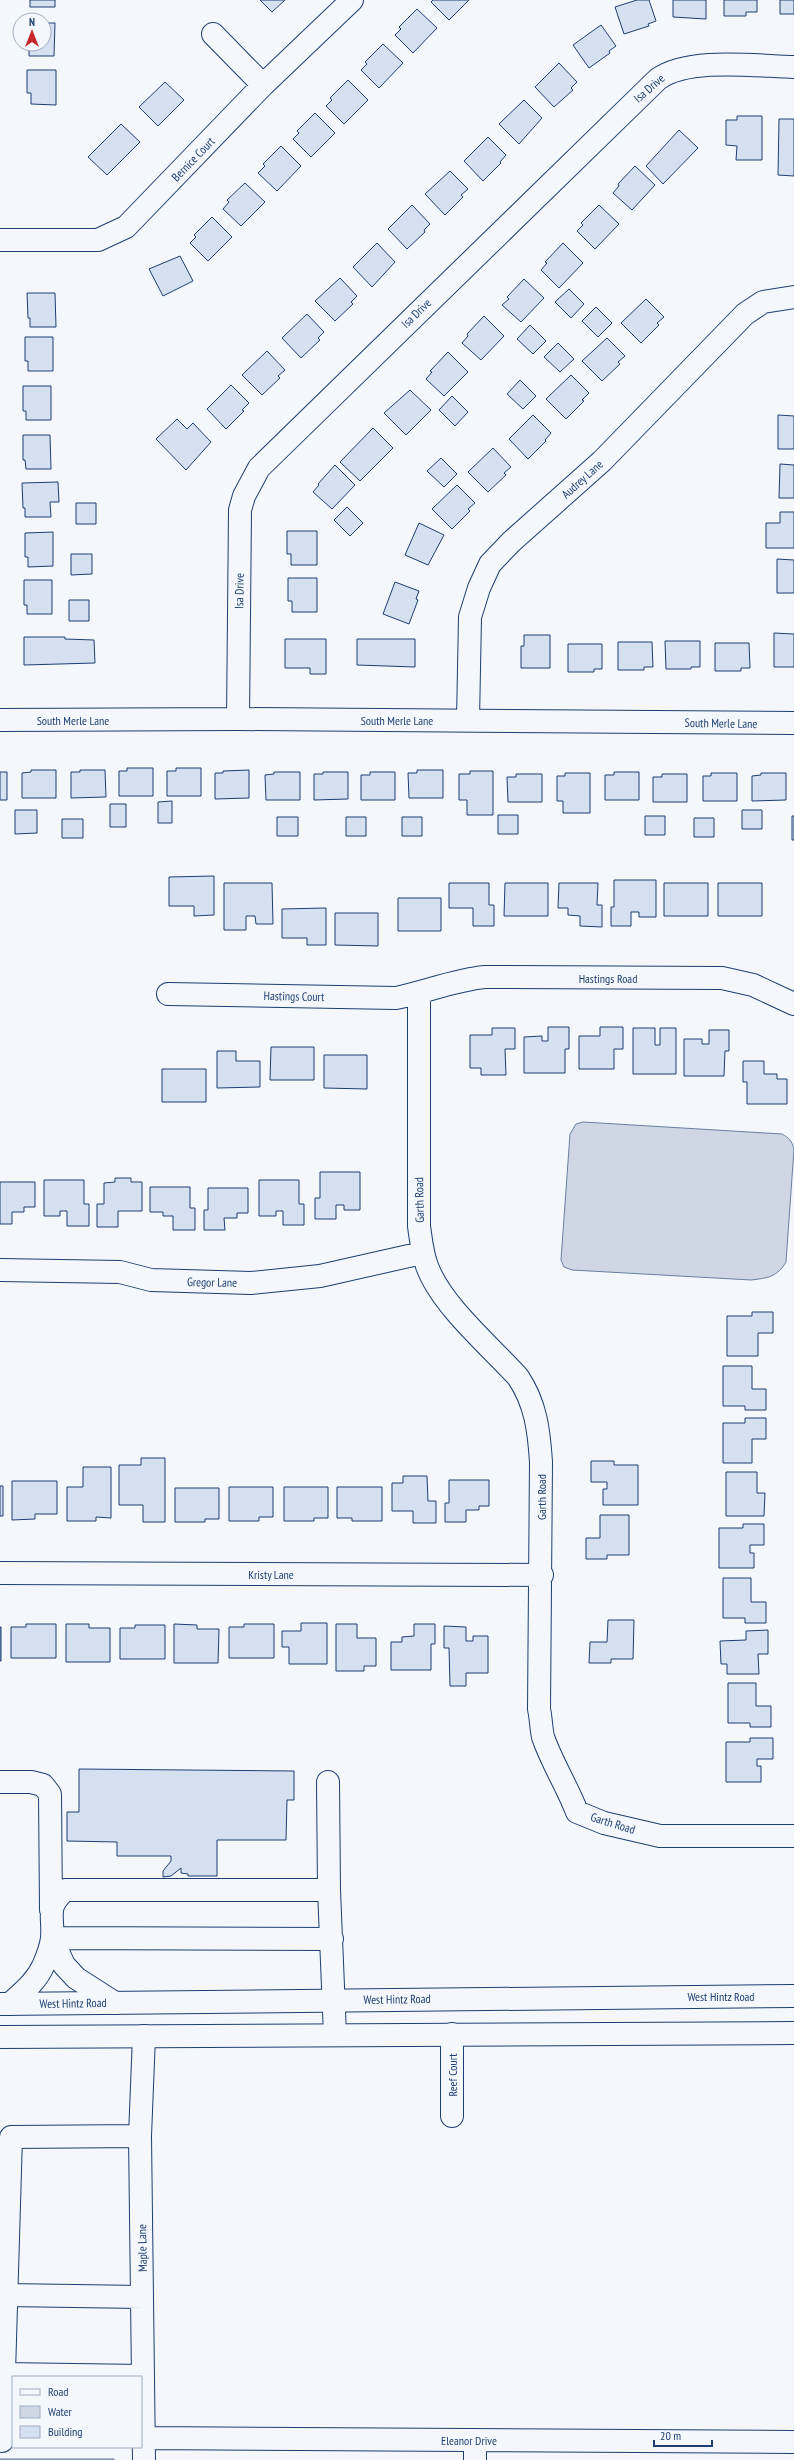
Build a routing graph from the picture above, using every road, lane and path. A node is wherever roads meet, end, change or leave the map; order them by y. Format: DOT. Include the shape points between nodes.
graph roads {
  1 [pos="352,0"];
  2 [pos="213,34"];
  3 [pos="794,67"];
  4 [pos="263,86"];
  5 [pos="0,240"];
  6 [pos="794,297"];
  7 [pos="238,719"];
  8 [pos="0,720"];
  9 [pos="468,720"];
  10 [pos="794,723"];
  11 [pos="168,994"];
  12 [pos="419,994"];
  13 [pos="794,1004"];
  14 [pos="422,1253"];
  15 [pos="0,1270"];
  16 [pos="0,1573"];
  17 [pos="542,1574"];
  18 [pos="0,1782"];
  19 [pos="328,1782"];
  20 [pos="794,1836"];
  21 [pos="329,1890"];
  22 [pos="51,1910"];
  23 [pos="52,1938"];
  24 [pos="332,1939"];
  25 [pos="794,1996"];
  26 [pos="334,2000"];
  27 [pos="115,2003"];
  28 [pos="5,2004"];
  29 [pos="794,2033"];
  30 [pos="452,2034"];
  31 [pos="335,2035"];
  32 [pos="144,2036"];
  33 [pos="0,2037"];
  34 [pos="452,2116"];
  35 [pos="140,2136"];
  36 [pos="6,2295"];
  37 [pos="142,2297"];
  38 [pos="4,2374"];
  39 [pos="144,2376"];
  40 [pos="144,2438"];
  41 [pos="2,2441"];
  42 [pos="794,2442"];
  43 [pos="475,2450"];
  44 [pos="144,2460"];
  1 -- 4 [label="street, Bernice Court"];
  2 -- 4 [label="street"];
  3 -- 7 [label="street, Isa Drive" via="688,66 666,73 259,468 244,496 240,510"];
  4 -- 5 [label="street, Bernice Court" via="126,227 98,240"];
  6 -- 9 [label="street, Audrey Lane" via="763,302 745,314 602,461 490,564 470,617"];
  7 -- 8 [label="street, South Merle Lane"];
  7 -- 9 [label="street, South Merle Lane"];
  9 -- 10 [label="street, South Merle Lane"];
  11 -- 12 [label="street, Hastings Court" via="396,998"];
  12 -- 13 [label="street, Hastings Road" via="459,980 485,977 722,978 753,985"];
  12 -- 14 [label="street, Garth Road" via="419,1218"];
  14 -- 15 [label="street, Gregor Lane" via="320,1276 251,1283 151,1280 120,1272"];
  14 -- 17 [label="street, Garth Road" via="439,1290 518,1377 534,1406 541,1462"];
  16 -- 17 [label="street, Kristy Lane"];
  17 -- 20 [label="street, Garth Road" via="539,1709 543,1735 577,1812 604,1823 660,1836"];
  18 -- 22 [label="street" via="43,1785 50,1794"];
  19 -- 21 [label="street"];
  21 -- 22 [label="street" via="65,1890 56,1898"];
  21 -- 24 [label="street"];
  22 -- 23 [label="street"];
  23 -- 24 [label="street"];
  23 -- 27 [label="street" via="64,1965 76,1978"];
  23 -- 28 [label="street" via="37,1978"];
  24 -- 26 [label="street"];
  25 -- 26 [label="street, West Hintz Road"];
  26 -- 27 [label="street, West Hintz Road"];
  26 -- 31 [label="street"];
  27 -- 28 [label="street, West Hintz Road"];
  29 -- 30 [label="street"];
  30 -- 31 [label="street"];
  30 -- 34 [label="street, Reef Court"];
  31 -- 32 [label="street"];
  32 -- 33 [label="street"];
  32 -- 35 [label="street, Maple Lane"];
  35 -- 36 [label="street" via="11,2136"];
  35 -- 37 [label="street, Maple Lane"];
  36 -- 37 [label="street"];
  36 -- 38 [label="street"];
  37 -- 39 [label="street, Maple Lane"];
  38 -- 39 [label="street"];
  38 -- 41 [label="street"];
  39 -- 40 [label="street, Maple Lane"];
  40 -- 43 [label="street, Eleanor Drive"];
  40 -- 44 [label="street, Maple Lane"];
  42 -- 43 [label="street, Eleanor Drive"];
}
